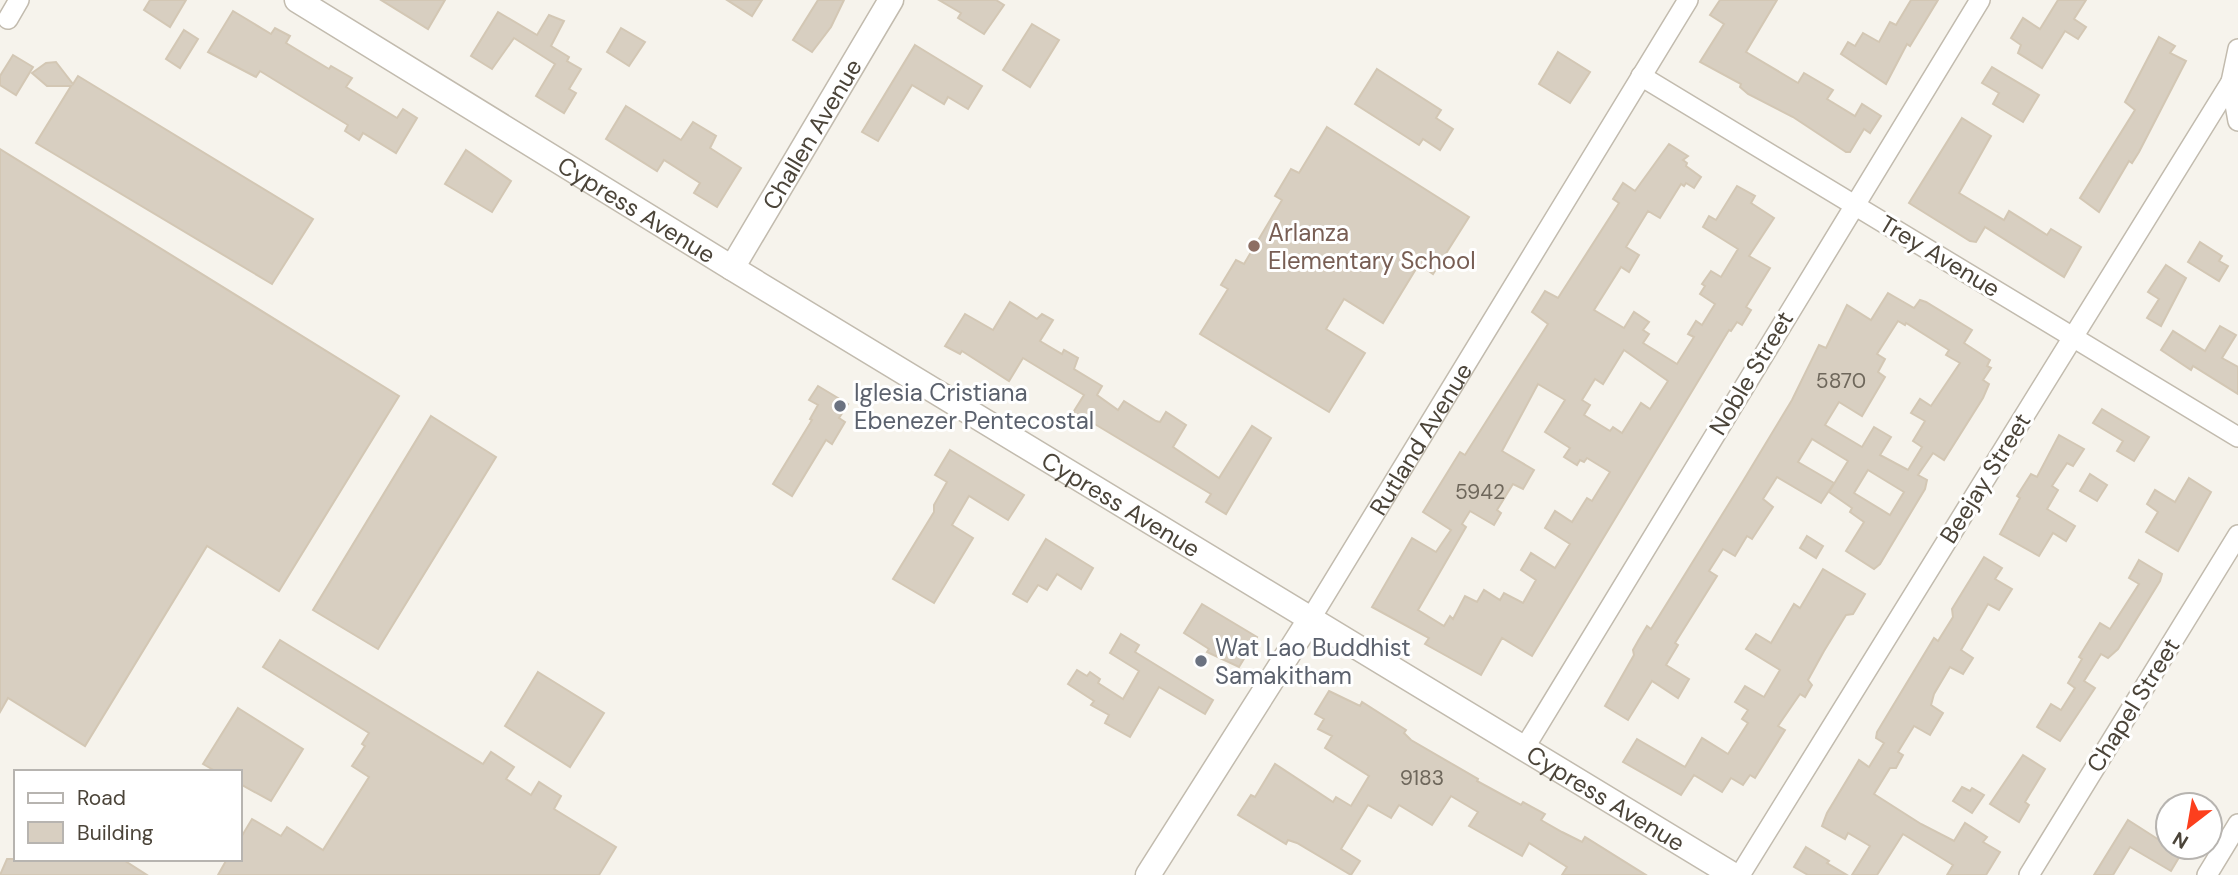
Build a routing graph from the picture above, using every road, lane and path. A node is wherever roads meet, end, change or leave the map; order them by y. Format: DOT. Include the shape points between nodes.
graph roads {
  1 [pos="19,0"];
  2 [pos="297,0"];
  3 [pos="891,0"];
  4 [pos="1688,0"];
  5 [pos="1980,0"];
  6 [pos="8,19"];
  7 [pos="2238,49"];
  8 [pos="1641,76"];
  9 [pos="2231,82"];
  10 [pos="2238,121"];
  11 [pos="1853,204"];
  12 [pos="732,268"];
  13 [pos="2073,336"];
  14 [pos="2238,437"];
  15 [pos="2238,535"];
  16 [pos="1311,618"];
  17 [pos="1525,747"];
  18 [pos="2238,824"];
  19 [pos="1148,875"];
  20 [pos="1733,875"];
  21 [pos="1740,875"];
  22 [pos="2029,875"];
  23 [pos="2207,875"];
  1 -- 6 [label="street"];
  2 -- 12 [label="street, Cypress Avenue"];
  3 -- 12 [label="street, Challen Avenue"];
  4 -- 8 [label="street, Rutland Avenue"];
  5 -- 11 [label="street, Noble Street"];
  7 -- 9 [label="street"];
  8 -- 11 [label="street, Trey Avenue"];
  8 -- 16 [label="street, Rutland Avenue"];
  9 -- 10 [label="street"];
  9 -- 13 [label="street, Beejay Street"];
  11 -- 13 [label="street, Trey Avenue"];
  11 -- 17 [label="street, Noble Street"];
  12 -- 16 [label="street, Cypress Avenue"];
  13 -- 14 [label="street, Trey Avenue"];
  13 -- 21 [label="street, Beejay Street"];
  15 -- 22 [label="street, Chapel Street"];
  16 -- 17 [label="street, Cypress Avenue"];
  16 -- 19 [label="street, Rutland Avenue"];
  17 -- 20 [label="street, Cypress Avenue"];
  18 -- 23 [label="street"];
}
